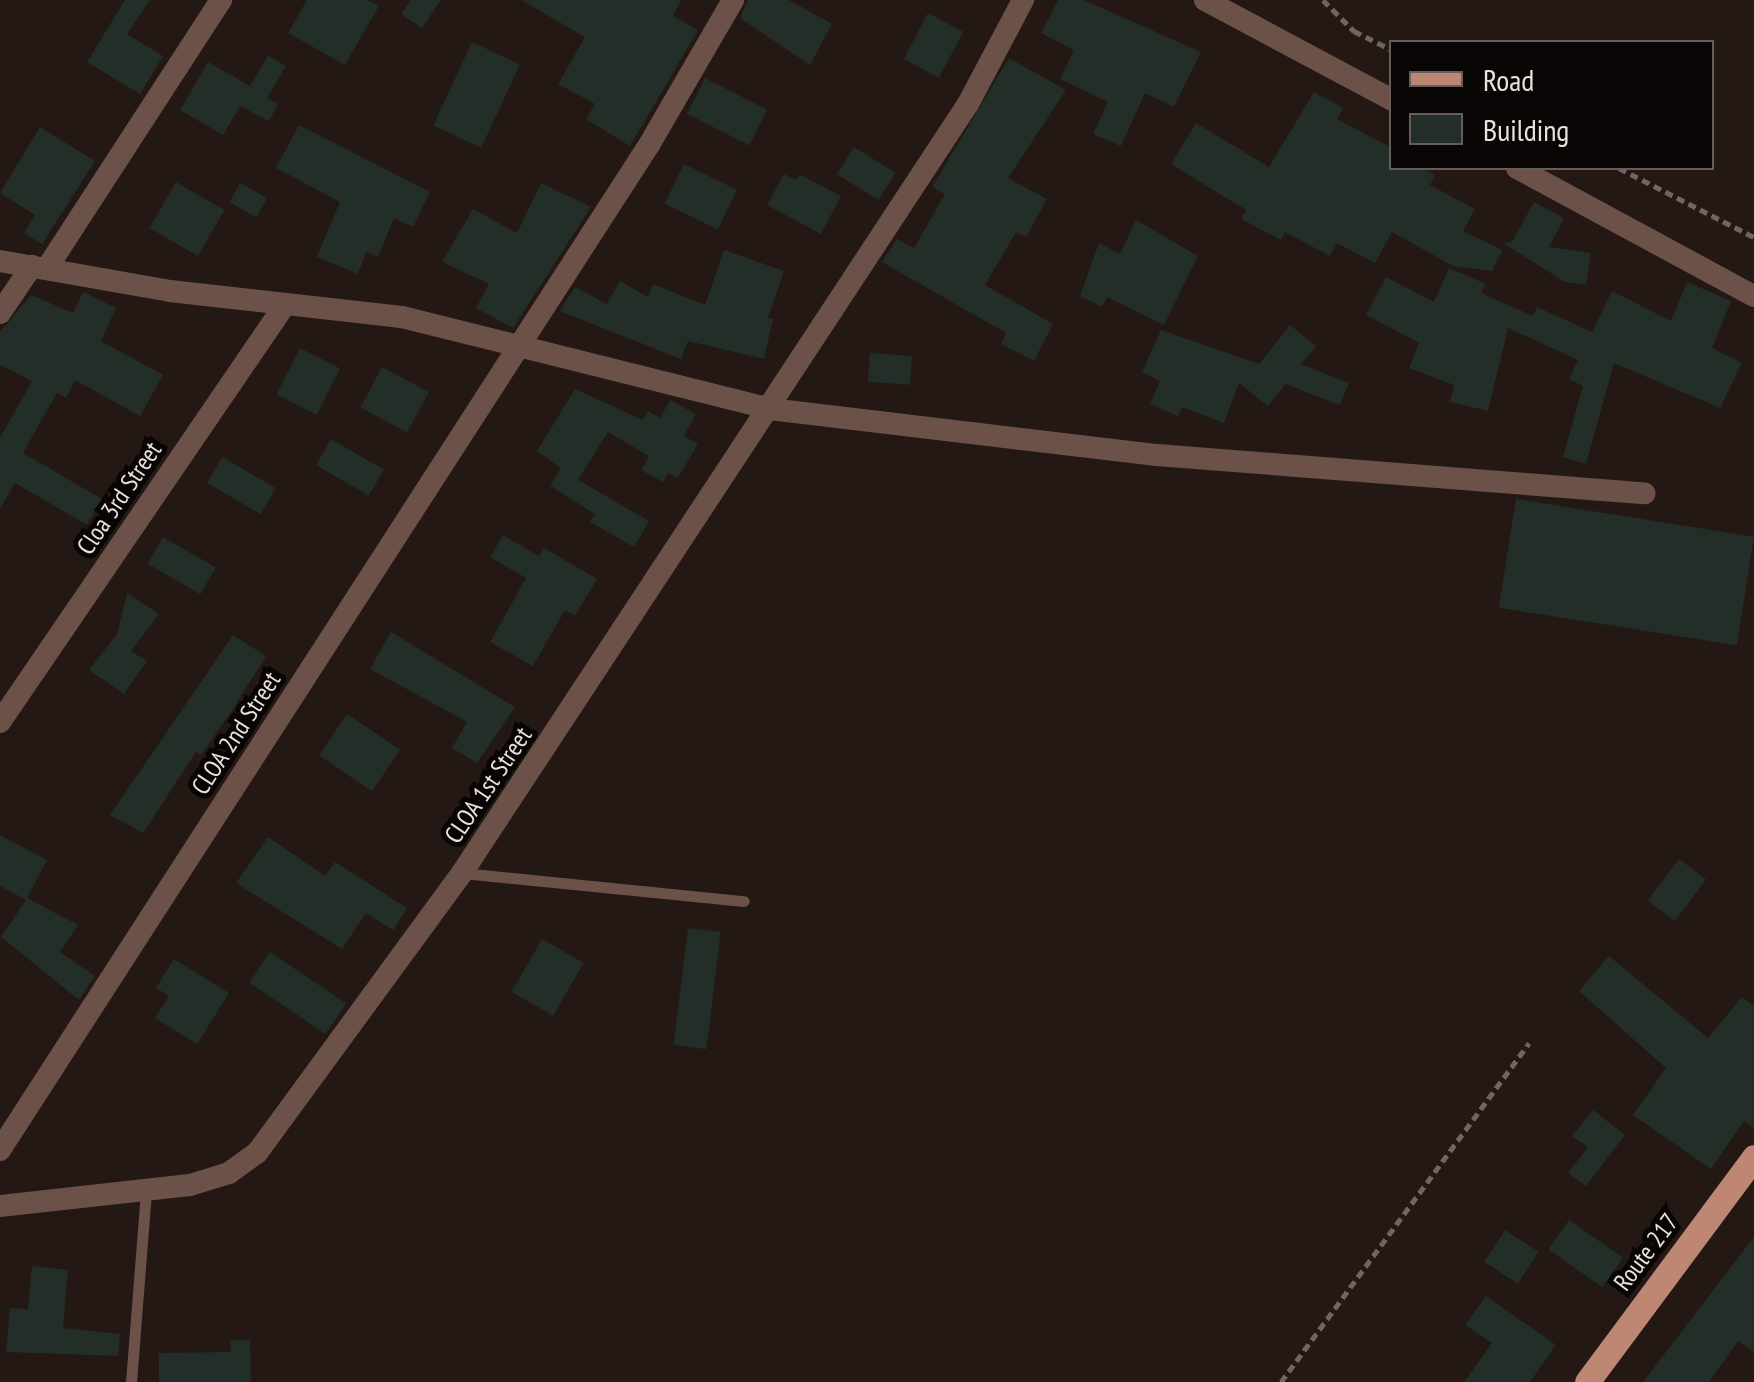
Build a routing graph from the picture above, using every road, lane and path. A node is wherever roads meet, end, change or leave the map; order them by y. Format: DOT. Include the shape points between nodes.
graph roads {
  1 [pos="222,0"];
  2 [pos="733,0"];
  3 [pos="1024,0"];
  4 [pos="1205,0"];
  5 [pos="1323,0"];
  6 [pos="1389,48"];
  7 [pos="1389,98"];
  8 [pos="1520,170"];
  9 [pos="1623,170"];
  10 [pos="1754,237"];
  11 [pos="0,261"];
  12 [pos="40,267"];
  13 [pos="1754,296"];
  14 [pos="284,306"];
  15 [pos="0,313"];
  16 [pos="519,346"];
  17 [pos="770,410"];
  18 [pos="1645,493"];
  19 [pos="0,722"];
  20 [pos="462,873"];
  21 [pos="744,902"];
  22 [pos="1529,1044"];
  23 [pos="0,1150"];
  24 [pos="1754,1157"];
  25 [pos="146,1192"];
  26 [pos="0,1206"];
  27 [pos="131,1382"];
  28 [pos="1281,1382"];
  29 [pos="1586,1382"];
  1 -- 12 [label="street"];
  2 -- 16 [label="street, CLOA 2nd Street"];
  3 -- 17 [label="street, CLOA 1st Street" via="968,104"];
  4 -- 7 [label="street"];
  5 -- 6 [label="path" via="1354,31"];
  8 -- 13 [label="street"];
  9 -- 10 [label="path"];
  11 -- 12 [label="street"];
  12 -- 14 [label="street"];
  12 -- 15 [label="street"];
  14 -- 16 [label="street" via="402,316"];
  14 -- 19 [label="street, Cloa 3rd Street"];
  16 -- 17 [label="street"];
  16 -- 23 [label="street, CLOA 2nd Street"];
  17 -- 18 [label="street" via="1158,455"];
  17 -- 20 [label="street, CLOA 1st Street"];
  20 -- 21 [label="lane"];
  20 -- 25 [label="street, CLOA 1st Street" via="257,1152 229,1173"];
  22 -- 28 [label="path"];
  24 -- 29 [label="main road, Route 217"];
  25 -- 26 [label="street"];
  25 -- 27 [label="lane"];
}
